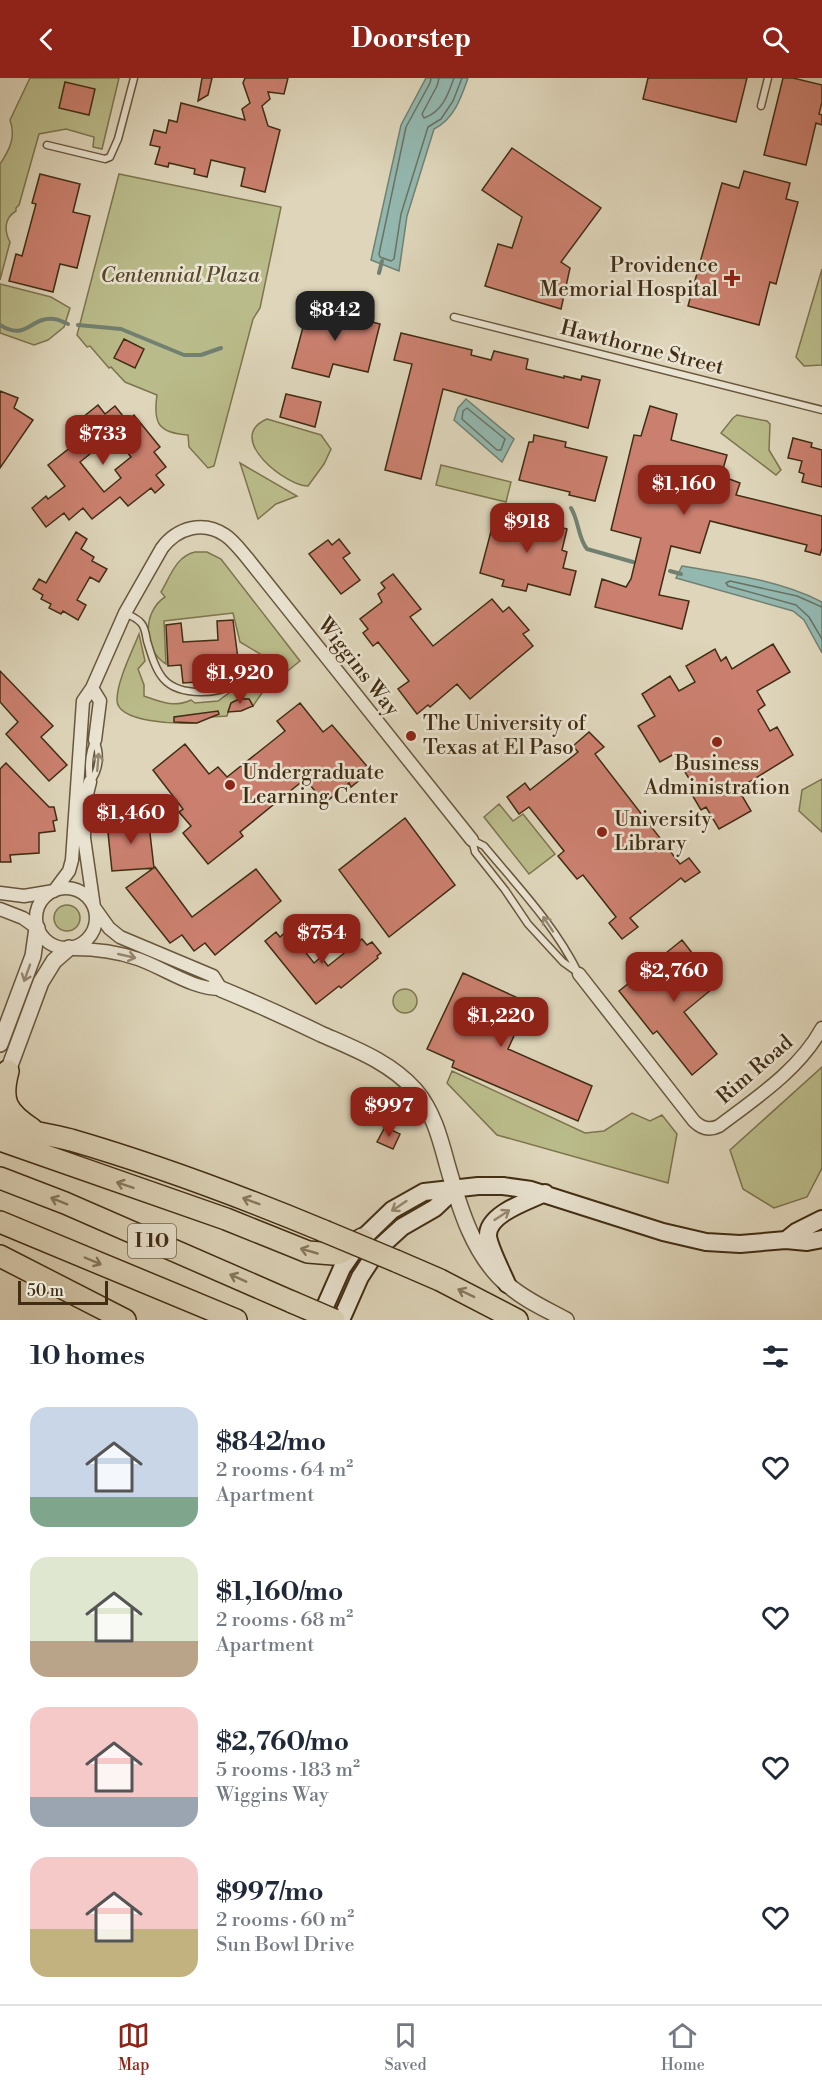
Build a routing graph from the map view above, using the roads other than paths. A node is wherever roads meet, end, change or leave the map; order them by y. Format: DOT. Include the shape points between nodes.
graph roads {
  1 [pos="134,78"];
  2 [pos="768,78"];
  3 [pos="761,106"];
  4 [pos="47,146"];
  5 [pos="454,317"];
  6 [pos="822,410"];
  7 [pos="125,613"];
  8 [pos="253,666"];
  9 [pos="92,688"];
  10 [pos="81,726"];
  11 [pos="98,726"];
  12 [pos="95,741"];
  13 [pos="90,782"];
  14 [pos="472,840"];
  15 [pos="54,891"];
  16 [pos="0,893"];
  17 [pos="94,907"];
  18 [pos="0,909"];
  19 [pos="37,928"];
  20 [pos="69,948"];
  21 [pos="579,974"];
  22 [pos="221,989"];
  23 [pos="822,1028"];
  24 [pos="0,1044"];
  25 [pos="8,1071"];
  26 [pos="0,1124"];
  27 [pos="704,1128"];
  28 [pos="37,1133"];
  29 [pos="0,1140"];
  30 [pos="6,1180"];
  31 [pos="454,1190"];
  32 [pos="545,1193"];
  33 [pos="822,1219"];
  34 [pos="0,1222"];
  35 [pos="362,1239"];
  36 [pos="822,1239"];
  37 [pos="786,1240"];
  38 [pos="0,1256"];
  39 [pos="507,1284"];
  40 [pos="125,1320"];
  41 [pos="236,1320"];
  42 [pos="320,1320"];
  43 [pos="334,1320"];
  44 [pos="341,1320"];
  45 [pos="518,1320"];
  46 [pos="566,1320"];
  1 -- 4 [label="lane" via="110,157"];
  2 -- 3 [label="lane"];
  5 -- 6 [label="lane, Hawthorne Street"];
  7 -- 8 [label="lane" via="143,625 154,662 172,687 187,692 211,692 230,687"];
  7 -- 9 [label="street"];
  7 -- 14 [label="street, Wiggins Way" via="167,541 180,531 207,527 226,536"];
  9 -- 10 [label="street" via="83,701"];
  9 -- 11 [label="street" via="100,702"];
  10 -- 11 [label="lane"];
  10 -- 15 [label="street" via="72,860"];
  11 -- 12 [label="street"];
  13 -- 12 [label="lane, one-way" via="97,774 99,750"];
  13 -- 17 [label="street" via="83,830"];
  14 -- 21 [label="lane, Wiggins Way" via="475,852 528,924"];
  21 -- 14 [label="lane, Wiggins Way, one-way" via="537,906 484,846"];
  15 -- 16 [label="street" via="24,896"];
  15 -- 17 [label="street" via="80,891"];
  15 -- 19 [label="street" via="39,906"];
  17 -- 20 [label="street" via="93,932 85,942"];
  17 -- 22 [label="street" via="120,937 213,976"];
  18 -- 19 [label="street"];
  19 -- 20 [label="street" via="48,942"];
  19 -- 24 [label="street, one-way" via="33,956"];
  20 -- 22 [label="street, one-way" via="124,955 207,989"];
  20 -- 25 [label="street" via="40,982"];
  21 -- 27 [label="street, Wiggins Way" via="694,1121"];
  22 -- 31 [label="street" via="378,1060 401,1076 433,1118"];
  23 -- 27 [label="street, Rim Road" via="791,1069 718,1126"];
  25 -- 28 [label="highway" via="6,1103 20,1121"];
  26 -- 28 [label="highway"];
  45 -- 28 [label="highway, one-way, bridge" via="440,1280 238,1196"];
  35 -- 29 [label="highway, one-way" via="333,1254 308,1252"];
  43 -- 30 [label="highway, I 10, one-way, bridge"];
  31 -- 32 [label="main road" via="503,1186"];
  31 -- 35 [label="main road, one-way" via="424,1192 411,1198 382,1218"];
  31 -- 39 [label="street" via="480,1251"];
  31 -- 44 [label="main road" via="379,1248 360,1277"];
  32 -- 37 [label="main road" via="696,1240 762,1244"];
  39 -- 32 [label="main road, one-way" via="490,1244 489,1229 503,1213"];
  33 -- 37 [label="main road"];
  34 -- 41 [label="highway, I 10, one-way"];
  35 -- 42 [label="main road" via="342,1269"];
  36 -- 37 [label="main road"];
  38 -- 40 [label="highway"];
  39 -- 46 [label="street"];
}
